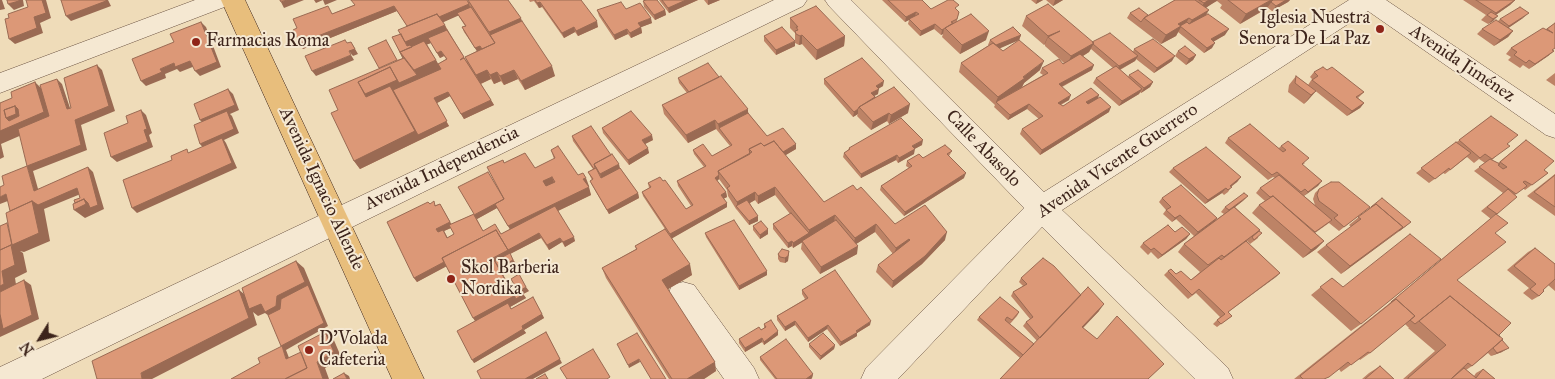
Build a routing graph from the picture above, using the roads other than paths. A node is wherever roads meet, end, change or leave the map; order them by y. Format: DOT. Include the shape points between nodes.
graph roads {
  1 [pos="219,0"];
  2 [pos="233,0"];
  3 [pos="795,0"];
  4 [pos="837,0"];
  5 [pos="1368,0"];
  6 [pos="0,83"];
  7 [pos="1555,128"];
  8 [pos="1042,208"];
  9 [pos="336,220"];
  10 [pos="683,295"];
  11 [pos="9,379"];
  12 [pos="408,379"];
  13 [pos="743,379"];
  14 [pos="876,379"];
  15 [pos="1217,379"];
  1 -- 6 [label="street"];
  2 -- 9 [label="main road, Avenida Ignacio Allende"];
  3 -- 9 [label="street, Avenida Independencia"];
  4 -- 8 [label="street, Calle Abasolo"];
  5 -- 7 [label="street, Avenida Jiménez"];
  5 -- 8 [label="street, Avenida Vicente Guerrero"];
  8 -- 14 [label="street, Avenida Vicente Guerrero"];
  8 -- 15 [label="street, Calle Abasolo"];
  9 -- 11 [label="street, Avenida Independencia"];
  9 -- 12 [label="main road, Avenida Ignacio Allende"];
  10 -- 13 [label="street"];
}
